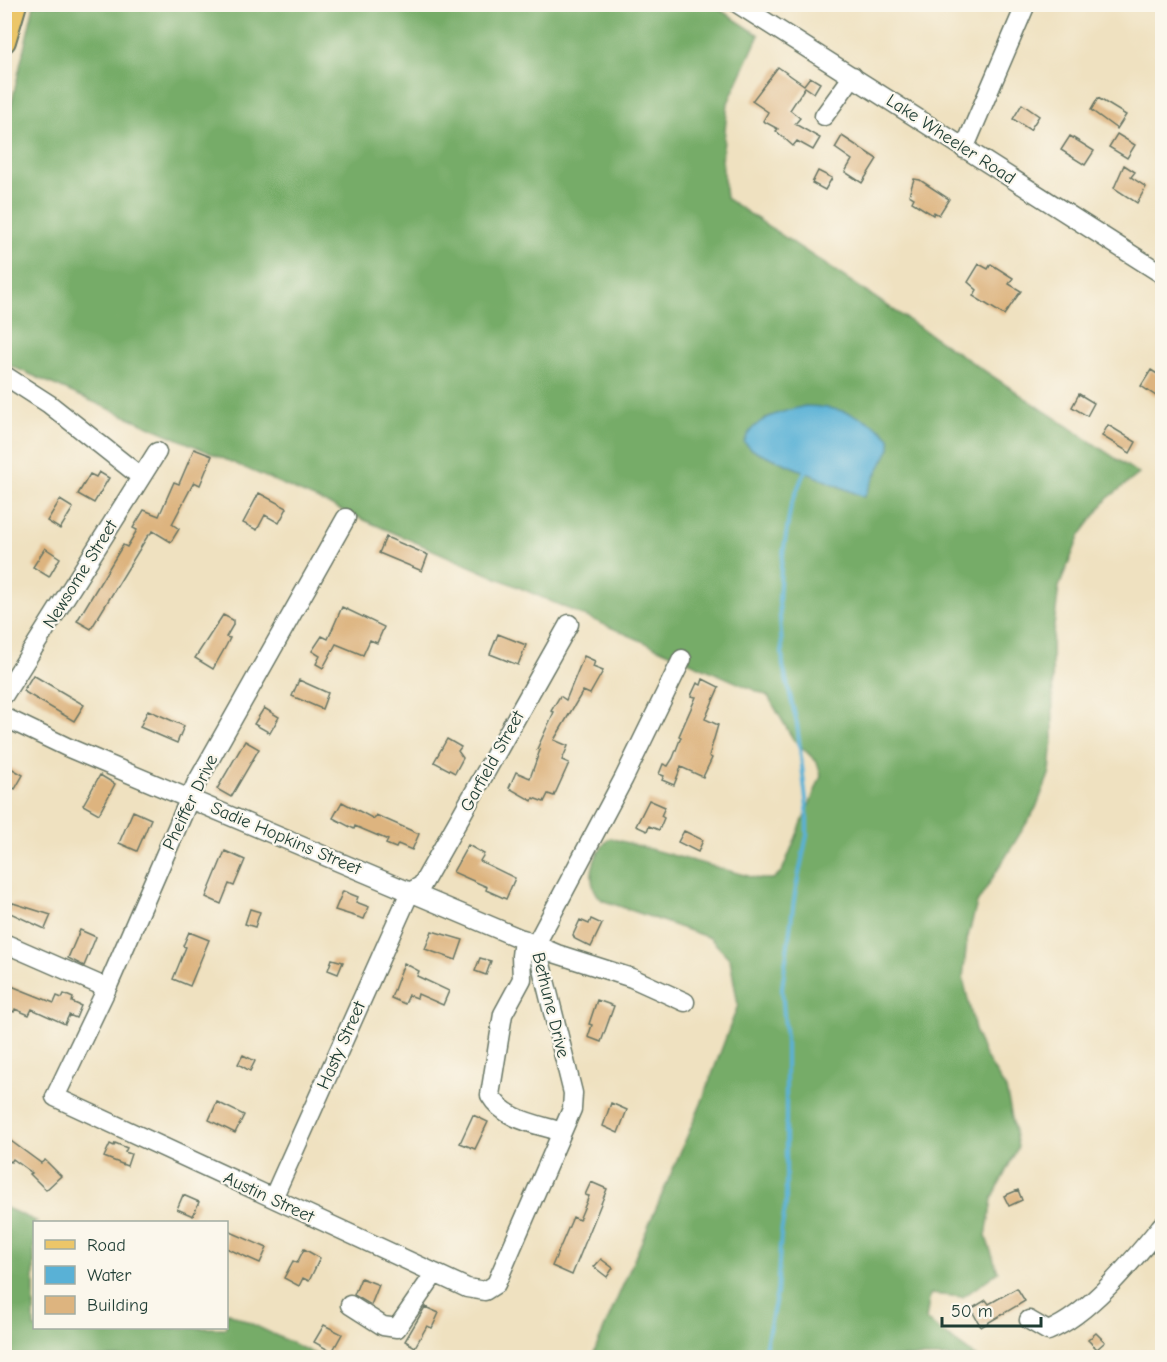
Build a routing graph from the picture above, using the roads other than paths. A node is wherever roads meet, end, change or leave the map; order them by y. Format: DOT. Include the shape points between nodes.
graph roads {
  1 [pos="15,4"];
  2 [pos="738,4"];
  3 [pos="1026,4"];
  4 [pos="4,41"];
  5 [pos="853,76"];
  6 [pos="824,116"];
  7 [pos="964,149"];
  8 [pos="1162,274"];
  9 [pos="4,375"];
  10 [pos="157,452"];
  11 [pos="141,477"];
  12 [pos="346,518"];
  13 [pos="569,624"];
  14 [pos="682,659"];
  15 [pos="4,695"];
  16 [pos="4,717"];
  17 [pos="189,797"];
  18 [pos="410,892"];
  19 [pos="529,942"];
  20 [pos="4,943"];
  21 [pos="107,988"];
  22 [pos="685,1002"];
  23 [pos="55,1097"];
  24 [pos="562,1132"];
  25 [pos="273,1198"];
  26 [pos="1162,1226"];
  27 [pos="435,1273"];
  28 [pos="485,1291"];
  29 [pos="350,1305"];
  30 [pos="1029,1320"];
  1 -- 4 [label="main road"];
  2 -- 5 [label="street, Lake Wheeler Road"];
  3 -- 7 [label="street"];
  5 -- 6 [label="street"];
  5 -- 7 [label="street, Lake Wheeler Road"];
  7 -- 8 [label="street, Lake Wheeler Road"];
  9 -- 11 [label="street" via="49,404"];
  10 -- 11 [label="street, Newsome Street"];
  11 -- 15 [label="street, Newsome Street"];
  12 -- 17 [label="street, Pheiffer Drive"];
  13 -- 18 [label="street, Garfield Street" via="422,885"];
  14 -- 19 [label="street, Bethune Drive" via="624,778"];
  16 -- 17 [label="street, Sadie Hopkins Street"];
  17 -- 18 [label="street, Sadie Hopkins Street"];
  17 -- 21 [label="street, Pheiffer Drive"];
  18 -- 19 [label="street, Sadie Hopkins Street"];
  18 -- 25 [label="street, Hasty Street"];
  19 -- 22 [label="street, Sadie Hopkins Street" via="632,978"];
  19 -- 24 [label="street, Bethune Drive" via="573,1093 572,1109"];
  19 -- 24 [label="street" via="521,956 522,979 503,1014 490,1095 507,1113"];
  20 -- 21 [label="street"];
  21 -- 23 [label="street, Pheiffer Drive"];
  23 -- 25 [label="street, Austin Street"];
  24 -- 28 [label="street, Bethune Drive" via="496,1284"];
  25 -- 27 [label="street, Austin Street"];
  26 -- 30 [label="street" via="1071,1319 1048,1331"];
  27 -- 28 [label="street, Austin Street" via="467,1288"];
  27 -- 29 [label="street" via="397,1328 383,1326"];
}
